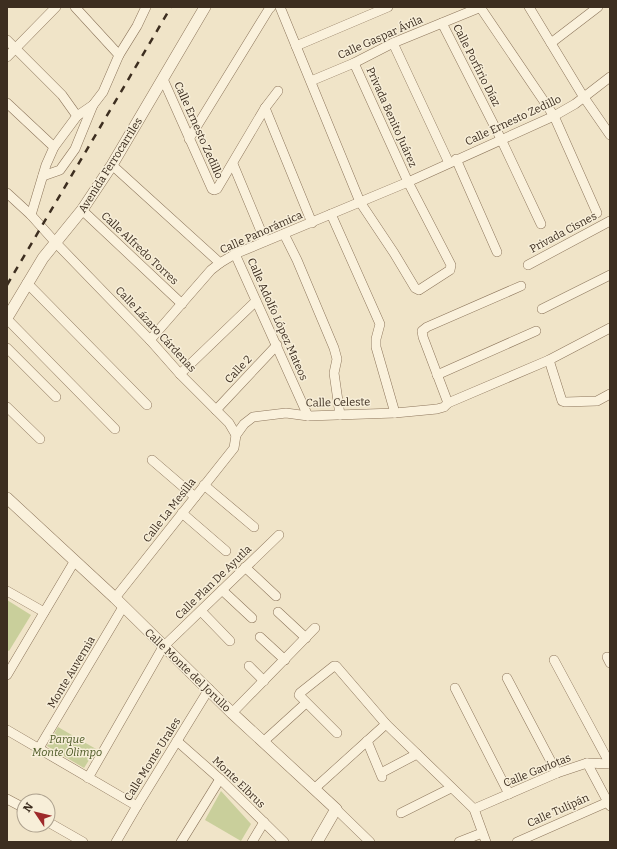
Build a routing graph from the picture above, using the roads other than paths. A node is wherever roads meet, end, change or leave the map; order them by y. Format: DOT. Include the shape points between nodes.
graph roads {
  1 [pos="56,7"];
  2 [pos="75,7"];
  3 [pos="146,7"];
  4 [pos="204,7"];
  5 [pos="271,7"];
  6 [pos="388,7"];
  7 [pos="480,7"];
  8 [pos="529,7"];
  9 [pos="598,7"];
  10 [pos="283,8"];
  11 [pos="442,23"];
  12 [pos="7,40"];
  13 [pos="393,43"];
  14 [pos="551,43"];
  15 [pos="296,46"];
  16 [pos="16,48"];
  17 [pos="119,55"];
  18 [pos="7,57"];
  19 [pos="354,63"];
  20 [pos="610,76"];
  21 [pos="163,79"];
  22 [pos="311,81"];
  23 [pos="278,91"];
  24 [pos="583,96"];
  25 [pos="7,103"];
  26 [pos="93,105"];
  27 [pos="265,108"];
  28 [pos="77,116"];
  29 [pos="554,116"];
  30 [pos="610,135"];
  31 [pos="189,139"];
  32 [pos="501,139"];
  33 [pos="54,147"];
  34 [pos="452,161"];
  35 [pos="112,164"];
  36 [pos="233,164"];
  37 [pos="43,176"];
  38 [pos="408,182"];
  39 [pos="7,193"];
  40 [pos="360,202"];
  41 [pos="82,210"];
  42 [pos="597,213"];
  43 [pos="31,214"];
  44 [pos="331,214"];
  45 [pos="610,221"];
  46 [pos="312,223"];
  47 [pos="541,224"];
  48 [pos="284,234"];
  49 [pos="265,241"];
  50 [pos="55,242"];
  51 [pos="497,252"];
  52 [pos="235,254"];
  53 [pos="220,263"];
  54 [pos="528,265"];
  55 [pos="610,275"];
  56 [pos="27,283"];
  57 [pos="521,286"];
  58 [pos="256,301"];
  59 [pos="182,304"];
  60 [pos="542,309"];
  61 [pos="7,318"];
  62 [pos="610,328"];
  63 [pos="536,331"];
  64 [pos="150,340"];
  65 [pos="277,345"];
  66 [pos="7,348"];
  67 [pos="549,360"];
  68 [pos="180,374"];
  69 [pos="437,375"];
  70 [pos="610,394"];
  71 [pos="56,397"];
  72 [pos="448,403"];
  73 [pos="146,405"];
  74 [pos="7,407"];
  75 [pos="216,410"];
  76 [pos="395,413"];
  77 [pos="340,415"];
  78 [pos="308,416"];
  79 [pos="115,429"];
  80 [pos="236,436"];
  81 [pos="40,439"];
  82 [pos="152,460"];
  83 [pos="204,485"];
  84 [pos="195,497"];
  85 [pos="7,498"];
  86 [pos="182,513"];
  87 [pos="254,527"];
  88 [pos="279,535"];
  89 [pos="226,551"];
  90 [pos="74,562"];
  91 [pos="245,567"];
  92 [pos="222,590"];
  93 [pos="7,591"];
  94 [pos="276,596"];
  95 [pos="115,598"];
  96 [pos="123,607"];
  97 [pos="200,611"];
  98 [pos="44,612"];
  99 [pos="278,612"];
  100 [pos="252,618"];
  101 [pos="315,628"];
  102 [pos="260,637"];
  103 [pos="306,638"];
  104 [pos="230,641"];
  105 [pos="164,647"];
  106 [pos="11,659"];
  107 [pos="285,660"];
  108 [pos="554,660"];
  109 [pos="249,666"];
  110 [pos="7,675"];
  111 [pos="507,678"];
  112 [pos="264,681"];
  113 [pos="455,688"];
  114 [pos="209,689"];
  115 [pos="306,703"];
  116 [pos="232,713"];
  117 [pos="386,724"];
  118 [pos="7,730"];
  119 [pos="337,734"];
  120 [pos="177,741"];
  121 [pos="367,741"];
  122 [pos="264,742"];
  123 [pos="39,748"];
  124 [pos="416,754"];
  125 [pos="587,763"];
  126 [pos="610,764"];
  127 [pos="557,774"];
  128 [pos="88,778"];
  129 [pos="220,779"];
  130 [pos="451,788"];
  131 [pos="314,789"];
  132 [pos="509,794"];
  133 [pos="7,799"];
  134 [pos="609,803"];
  135 [pos="16,804"];
  136 [pos="137,806"];
  137 [pos="336,809"];
  138 [pos="474,809"];
  139 [pos="402,813"];
  140 [pos="264,822"];
  141 [pos="56,827"];
  142 [pos="482,833"];
  143 [pos="83,842"];
  144 [pos="116,842"];
  145 [pos="181,842"];
  146 [pos="252,842"];
  147 [pos="284,842"];
  148 [pos="317,842"];
  149 [pos="370,842"];
  150 [pos="459,842"];
  151 [pos="486,842"];
  152 [pos="517,842"];
  1 -- 16 [label="street"];
  2 -- 17 [label="street"];
  3 -- 17 [label="street"];
  4 -- 21 [label="street, Avenida Ferrocarriles"];
  5 -- 31 [label="street"];
  6 -- 15 [label="street"];
  7 -- 11 [label="street, Calle Gaspar Ávila"];
  7 -- 29 [label="street"];
  8 -- 14 [label="street"];
  9 -- 14 [label="street"];
  10 -- 15 [label="street"];
  11 -- 13 [label="street, Calle Gaspar Ávila"];
  11 -- 32 [label="street, Calle Porfirio Díaz"];
  12 -- 16 [label="street"];
  13 -- 19 [label="street, Calle Gaspar Ávila"];
  13 -- 34 [label="street"];
  14 -- 24 [label="street"];
  15 -- 22 [label="street"];
  16 -- 18 [label="street"];
  16 -- 28 [label="street" via="62,95"];
  17 -- 26 [label="street" via="103,92"];
  19 -- 22 [label="street, Calle Gaspar Ávila"];
  19 -- 38 [label="street, Privada Benito Juárez"];
  20 -- 24 [label="street, Calle Ernesto Zedillo"];
  21 -- 31 [label="street, Calle Ernesto Zedillo"];
  21 -- 35 [label="street, Avenida Ferrocarriles"];
  22 -- 40 [label="street"];
  23 -- 27 [label="street, Calle Ernesto Zedillo"];
  24 -- 29 [label="street, Calle Ernesto Zedillo" via="575,104"];
  24 -- 30 [label="street"];
  25 -- 33 [label="street"];
  26 -- 28 [label="street"];
  26 -- 37 [label="street" via="75,149 60,170"];
  27 -- 36 [label="street, Calle Ernesto Zedillo"];
  27 -- 46 [label="street"];
  28 -- 33 [label="street"];
  29 -- 32 [label="street, Calle Ernesto Zedillo"];
  29 -- 42 [label="street"];
  31 -- 36 [label="street, Calle Ernesto Zedillo" via="212,189 217,189"];
  32 -- 34 [label="street, Calle Ernesto Zedillo"];
  32 -- 47 [label="street, Calle Porfirio Díaz"];
  33 -- 37 [label="street"];
  34 -- 38 [label="street, Calle Ernesto Zedillo"];
  34 -- 51 [label="street"];
  35 -- 41 [label="street, Avenida Ferrocarriles"];
  35 -- 53 [label="street"];
  36 -- 49 [label="street"];
  37 -- 43 [label="street"];
  38 -- 40 [label="street, Calle Panorámica"];
  38 -- 40 [label="street, Privada Benito Juárez" via="451,265 450,270 419,290 415,288"];
  39 -- 43 [label="street, Calle Lázaro Cárdenas"];
  40 -- 44 [label="street, Calle Panorámica"];
  41 -- 50 [label="street, Avenida Ferrocarriles"];
  41 -- 59 [label="street, Calle Alfredo Torres"];
  43 -- 50 [label="street, Calle Lázaro Cárdenas"];
  44 -- 46 [label="street, Calle Panorámica"];
  44 -- 76 [label="street" via="380,324 376,347"];
  45 -- 54 [label="street, Privada Cisnes"];
  46 -- 48 [label="street, Calle Panorámica"];
  48 -- 49 [label="street, Calle Panorámica"];
  48 -- 77 [label="street" via="334,348 337,358 334,373"];
  49 -- 52 [label="street, Calle Panorámica"];
  50 -- 56 [label="street, Avenida Ferrocarriles"];
  50 -- 64 [label="street, Calle Lázaro Cárdenas"];
  52 -- 53 [label="street, Calle Panorámica"];
  52 -- 58 [label="street, Calle Adolfo López Mateos"];
  53 -- 59 [label="street, Calle Panorámica"];
  55 -- 60 [label="street"];
  56 -- 61 [label="street, Avenida Ferrocarriles"];
  56 -- 73 [label="street"];
  57 -- 69 [label="street" via="422,330"];
  58 -- 65 [label="street, Calle Adolfo López Mateos"];
  58 -- 68 [label="street"];
  59 -- 64 [label="street, Calle Panorámica"];
  61 -- 79 [label="street"];
  62 -- 67 [label="street, Calle Celeste"];
  63 -- 69 [label="street"];
  64 -- 68 [label="street, Calle Lázaro Cárdenas"];
  65 -- 75 [label="street, Calle 2"];
  65 -- 78 [label="street, Calle Adolfo López Mateos"];
  66 -- 71 [label="street"];
  67 -- 70 [label="street" via="562,401 598,401"];
  67 -- 72 [label="street, Calle Celeste"];
  68 -- 75 [label="street, Calle Lázaro Cárdenas"];
  69 -- 72 [label="street"];
  72 -- 76 [label="street, Calle Celeste" via="437,410"];
  74 -- 81 [label="street"];
  75 -- 80 [label="street, Calle Lázaro Cárdenas" via="229,423"];
  76 -- 77 [label="street, Calle Celeste"];
  77 -- 78 [label="street, Calle Celeste"];
  78 -- 80 [label="street, Calle Celeste" via="286,413 254,417 244,424"];
  80 -- 83 [label="street, Calle La Mesilla" via="234,448"];
  82 -- 84 [label="street"];
  83 -- 84 [label="street, Calle La Mesilla"];
  83 -- 87 [label="street"];
  84 -- 86 [label="street, Calle La Mesilla"];
  85 -- 90 [label="street, Calle Monte del Jorullo"];
  86 -- 89 [label="street"];
  86 -- 95 [label="street, Calle La Mesilla"];
  88 -- 91 [label="street, Calle Plan De Ayutla"];
  90 -- 95 [label="street, Calle Monte del Jorullo"];
  90 -- 98 [label="street"];
  91 -- 92 [label="street, Calle Plan De Ayutla"];
  91 -- 94 [label="street"];
  92 -- 97 [label="street, Calle Plan De Ayutla"];
  92 -- 100 [label="street"];
  93 -- 98 [label="street"];
  95 -- 96 [label="street, Calle Monte del Jorullo"];
  96 -- 105 [label="street, Calle Monte del Jorullo"];
  96 -- 123 [label="street, Monte Auvernia"];
  97 -- 104 [label="street"];
  97 -- 105 [label="street, Calle Plan De Ayutla"];
  98 -- 106 [label="street"];
  99 -- 103 [label="street"];
  101 -- 103 [label="street"];
  102 -- 107 [label="street"];
  103 -- 107 [label="street"];
  105 -- 114 [label="street, Calle Monte del Jorullo"];
  105 -- 128 [label="street, Calle Plan De Ayutla"];
  106 -- 110 [label="street"];
  107 -- 112 [label="street"];
  108 -- 126 [label="street"];
  109 -- 112 [label="street"];
  111 -- 127 [label="street"];
  112 -- 116 [label="street"];
  113 -- 132 [label="street"];
  114 -- 116 [label="street, Calle Monte del Jorullo"];
  114 -- 120 [label="street, Calle Monte Urales"];
  115 -- 117 [label="street" via="300,693 336,666"];
  115 -- 119 [label="street"];
  115 -- 122 [label="street"];
  116 -- 122 [label="street, Calle Monte del Jorullo"];
  117 -- 121 [label="street"];
  117 -- 124 [label="street"];
  118 -- 123 [label="street"];
  120 -- 129 [label="street, Monte Elbrus"];
  120 -- 136 [label="street, Calle Monte Urales"];
  121 -- 124 [label="street" via="382,775"];
  121 -- 131 [label="street"];
  122 -- 131 [label="street, Calle Monte del Jorullo"];
  123 -- 128 [label="street"];
  124 -- 130 [label="street"];
  125 -- 126 [label="street"];
  125 -- 127 [label="street, Calle Gaviotas"];
  125 -- 134 [label="street, Calle Gaviotas"];
  127 -- 132 [label="street, Calle Gaviotas"];
  128 -- 136 [label="street"];
  129 -- 140 [label="street, Monte Elbrus"];
  129 -- 145 [label="street"];
  130 -- 138 [label="street"];
  130 -- 139 [label="street"];
  131 -- 137 [label="street, Calle Monte del Jorullo"];
  132 -- 138 [label="street, Calle Gaviotas"];
  133 -- 135 [label="street"];
  134 -- 152 [label="street, Calle Tulipán"];
  136 -- 144 [label="street, Calle Monte Urales"];
  137 -- 148 [label="street"];
  137 -- 149 [label="street, Calle Monte del Jorullo"];
  138 -- 142 [label="street"];
  140 -- 146 [label="street"];
  140 -- 147 [label="street, Monte Elbrus"];
  141 -- 143 [label="street"];
  142 -- 150 [label="street"];
  142 -- 151 [label="street"];
}
